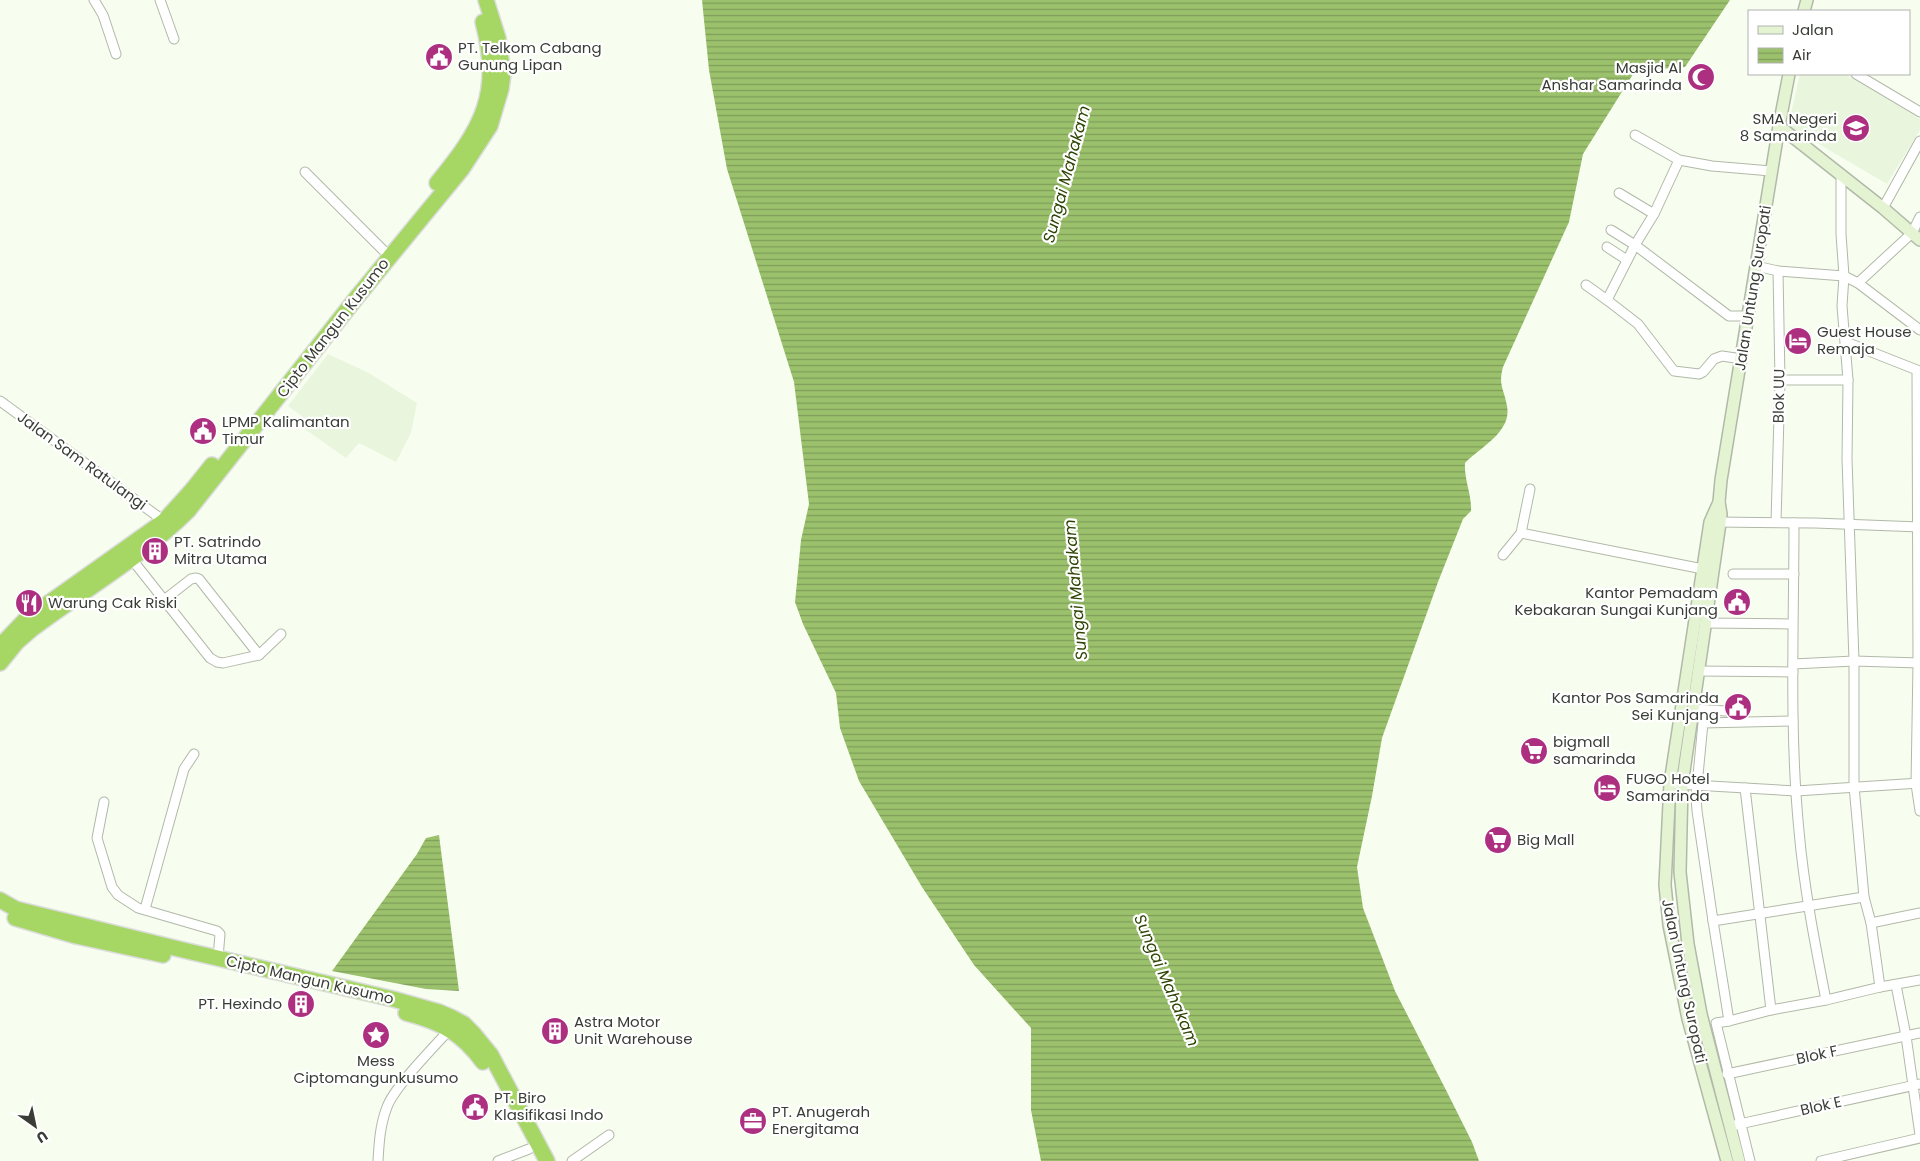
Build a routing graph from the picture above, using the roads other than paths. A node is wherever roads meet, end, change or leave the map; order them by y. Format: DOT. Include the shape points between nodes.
graph roads {
  1 [pos="94,0"];
  2 [pos="160,0"];
  3 [pos="476,0"];
  4 [pos="486,0"];
  5 [pos="174,39"];
  6 [pos="116,54"];
  7 [pos="1789,75"];
  8 [pos="1858,75"];
  9 [pos="1920,112"];
  10 [pos="1779,126"];
  11 [pos="1635,135"];
  12 [pos="1920,141"];
  13 [pos="1679,160"];
  14 [pos="1771,171"];
  15 [pos="305,172"];
  16 [pos="1841,174"];
  17 [pos="1619,193"];
  18 [pos="1884,208"];
  19 [pos="1654,214"];
  20 [pos="1920,217"];
  21 [pos="1611,230"];
  22 [pos="1916,237"];
  23 [pos="1635,245"];
  24 [pos="1607,247"];
  25 [pos="383,250"];
  26 [pos="1627,260"];
  27 [pos="1756,266"];
  28 [pos="1778,271"];
  29 [pos="1844,276"];
  30 [pos="1858,283"];
  31 [pos="1586,284"];
  32 [pos="1607,300"];
  33 [pos="1749,316"];
  34 [pos="331,322"];
  35 [pos="1920,330"];
  36 [pos="1846,342"];
  37 [pos="1742,359"];
  38 [pos="1919,371"];
  39 [pos="1780,380"];
  40 [pos="1848,380"];
  41 [pos="0,401"];
  42 [pos="1530,489"];
  43 [pos="164,521"];
  44 [pos="1715,522"];
  45 [pos="1776,522"];
  46 [pos="1794,523"];
  47 [pos="1850,524"];
  48 [pos="1919,527"];
  49 [pos="1521,533"];
  50 [pos="127,554"];
  51 [pos="1503,555"];
  52 [pos="1702,569"];
  53 [pos="1733,574"];
  54 [pos="1794,574"];
  55 [pos="164,600"];
  56 [pos="1705,623"];
  57 [pos="1792,624"];
  58 [pos="281,634"];
  59 [pos="0,646"];
  60 [pos="259,655"];
  61 [pos="1854,661"];
  62 [pos="0,663"];
  63 [pos="1919,663"];
  64 [pos="1793,668"];
  65 [pos="1698,671"];
  66 [pos="1693,709"];
  67 [pos="1726,710"];
  68 [pos="1793,721"];
  69 [pos="194,754"];
  70 [pos="1676,784"];
  71 [pos="1918,784"];
  72 [pos="1697,785"];
  73 [pos="1854,786"];
  74 [pos="1745,788"];
  75 [pos="1796,791"];
  76 [pos="104,802"];
  77 [pos="1920,811"];
  78 [pos="1864,897"];
  79 [pos="0,900"];
  80 [pos="1807,906"];
  81 [pos="145,909"];
  82 [pos="0,910"];
  83 [pos="1761,913"];
  84 [pos="1920,913"];
  85 [pos="1713,921"];
  86 [pos="1871,923"];
  87 [pos="218,958"];
  88 [pos="1920,980"];
  89 [pos="1896,985"];
  90 [pos="1880,987"];
  91 [pos="1826,1000"];
  92 [pos="1771,1010"];
  93 [pos="1729,1021"];
  94 [pos="1716,1023"];
  95 [pos="1704,1026"];
  96 [pos="450,1029"];
  97 [pos="1920,1033"];
  98 [pos="1906,1036"];
  99 [pos="1728,1074"];
  100 [pos="1916,1085"];
  101 [pos="1735,1125"];
  102 [pos="609,1135"];
  103 [pos="1920,1136"];
  104 [pos="532,1155"];
  105 [pos="378,1161"];
  106 [pos="498,1161"];
  107 [pos="547,1161"];
  108 [pos="572,1161"];
  109 [pos="1727,1161"];
  110 [pos="1739,1161"];
  111 [pos="1750,1161"];
  112 [pos="1821,1161"];
  1 -- 6 [label="street" via="103,15"];
  2 -- 5 [label="street"];
  3 -- 25 [label="highway, Cipto Mangun Kusumo" via="487,38 491,71 487,103 480,122 451,166"];
  4 -- 34 [label="highway, Cipto Mangun Kusumo" via="498,38 503,74 490,126 462,169"];
  7 -- 10 [label="main road, Jalan Untung Suropati"];
  8 -- 9 [label="street"];
  10 -- 14 [label="main road, Jalan Untung Suropati"];
  10 -- 16 [label="main road"];
  11 -- 13 [label="street"];
  12 -- 18 [label="street"];
  13 -- 14 [label="street"];
  13 -- 19 [label="street"];
  14 -- 27 [label="main road, Jalan Untung Suropati"];
  15 -- 25 [label="street"];
  16 -- 18 [label="main road"];
  16 -- 29 [label="street"];
  17 -- 19 [label="street"];
  18 -- 22 [label="main road"];
  19 -- 23 [label="street"];
  20 -- 22 [label="street"];
  21 -- 23 [label="street"];
  22 -- 30 [label="street"];
  23 -- 26 [label="street"];
  23 -- 33 [label="street" via="1728,316"];
  24 -- 26 [label="street"];
  25 -- 34 [label="highway, Cipto Mangun Kusumo"];
  26 -- 32 [label="street"];
  27 -- 28 [label="street"];
  27 -- 33 [label="main road, Jalan Untung Suropati"];
  28 -- 29 [label="street"];
  28 -- 39 [label="street, Blok UU"];
  29 -- 30 [label="street"];
  29 -- 36 [label="street" via="1842,306"];
  30 -- 35 [label="street"];
  31 -- 32 [label="street"];
  32 -- 37 [label="street" via="1638,324 1674,371 1699,374 1714,359 1722,356"];
  33 -- 37 [label="main road, Jalan Untung Suropati"];
  34 -- 43 [label="highway, Cipto Mangun Kusumo"];
  34 -- 50 [label="highway, Cipto Mangun Kusumo" via="188,511 175,524"];
  36 -- 38 [label="street"];
  36 -- 40 [label="street"];
  37 -- 44 [label="main road, Jalan Untung Suropati" via="1719,502 1721,514"];
  38 -- 48 [label="street"];
  39 -- 40 [label="street"];
  39 -- 45 [label="street, Blok UU"];
  40 -- 47 [label="street"];
  41 -- 43 [label="street, Jalan Sam Ratulangi"];
  42 -- 49 [label="street"];
  43 -- 50 [label="highway, Cipto Mangun Kusumo"];
  44 -- 45 [label="street"];
  44 -- 52 [label="main road, Jalan Untung Suropati"];
  44 -- 56 [label="main road, Jalan Untung Suropati"];
  45 -- 46 [label="street"];
  46 -- 47 [label="street"];
  46 -- 54 [label="street"];
  47 -- 48 [label="street"];
  47 -- 61 [label="street"];
  48 -- 63 [label="street"];
  49 -- 51 [label="street"];
  49 -- 52 [label="street"];
  50 -- 55 [label="street"];
  50 -- 59 [label="highway, Cipto Mangun Kusumo" via="26,619"];
  50 -- 62 [label="highway, Cipto Mangun Kusumo" via="32,628"];
  52 -- 70 [label="main road, Jalan Untung Suropati"];
  53 -- 54 [label="street"];
  54 -- 57 [label="street"];
  55 -- 60 [label="street" via="213,660 223,663"];
  55 -- 60 [label="street" via="191,579 199,579"];
  56 -- 57 [label="street"];
  56 -- 65 [label="main road, Jalan Untung Suropati"];
  57 -- 64 [label="street"];
  58 -- 60 [label="street"];
  61 -- 63 [label="street"];
  61 -- 64 [label="street"];
  61 -- 73 [label="street"];
  63 -- 71 [label="street"];
  64 -- 65 [label="street"];
  64 -- 68 [label="street"];
  65 -- 66 [label="main road, Jalan Untung Suropati"];
  66 -- 67 [label="street"];
  66 -- 70 [label="main road, Jalan Untung Suropati"];
  68 -- 72 [label="street" via="1703,723"];
  68 -- 75 [label="street"];
  69 -- 81 [label="street" via="184,769"];
  70 -- 72 [label="street"];
  70 -- 95 [label="main road, Jalan Untung Suropati" via="1680,872 1688,944"];
  70 -- 109 [label="main road, Jalan Untung Suropati" via="1665,885 1669,925 1688,1019"];
  71 -- 73 [label="street"];
  71 -- 77 [label="street"];
  72 -- 74 [label="street"];
  72 -- 85 [label="street" via="1698,820"];
  73 -- 75 [label="street"];
  73 -- 78 [label="street"];
  74 -- 75 [label="street"];
  74 -- 83 [label="street"];
  75 -- 80 [label="street"];
  76 -- 81 [label="street" via="97,838 112,887 118,895"];
  78 -- 80 [label="street"];
  78 -- 86 [label="street"];
  79 -- 87 [label="highway, Cipto Mangun Kusumo" via="16,909"];
  80 -- 83 [label="street"];
  80 -- 91 [label="street"];
  81 -- 87 [label="street" via="217,930 220,934"];
  82 -- 96 [label="highway, Cipto Mangun Kusumo" via="42,927 296,984 421,1017"];
  83 -- 85 [label="street"];
  83 -- 92 [label="street"];
  84 -- 86 [label="street"];
  85 -- 93 [label="street"];
  86 -- 90 [label="street"];
  87 -- 107 [label="highway, Cipto Mangun Kusumo" via="416,1005 464,1024 496,1063"];
  88 -- 89 [label="street"];
  89 -- 90 [label="street"];
  89 -- 98 [label="street"];
  90 -- 91 [label="street"];
  91 -- 92 [label="street"];
  92 -- 93 [label="street"];
  93 -- 94 [label="street"];
  94 -- 95 [label="street"];
  94 -- 99 [label="street"];
  95 -- 101 [label="main road, Jalan Untung Suropati"];
  96 -- 104 [label="highway, Cipto Mangun Kusumo" via="485,1064"];
  96 -- 105 [label="street" via="387,1106 381,1127"];
  97 -- 98 [label="street, Blok F"];
  98 -- 99 [label="street, Blok F"];
  98 -- 100 [label="street"];
  99 -- 101 [label="street"];
  100 -- 101 [label="street, Blok E"];
  100 -- 103 [label="street"];
  101 -- 110 [label="main road, Jalan Untung Suropati"];
  101 -- 111 [label="street"];
  102 -- 108 [label="street"];
  103 -- 112 [label="street"];
  104 -- 106 [label="street"];
}
